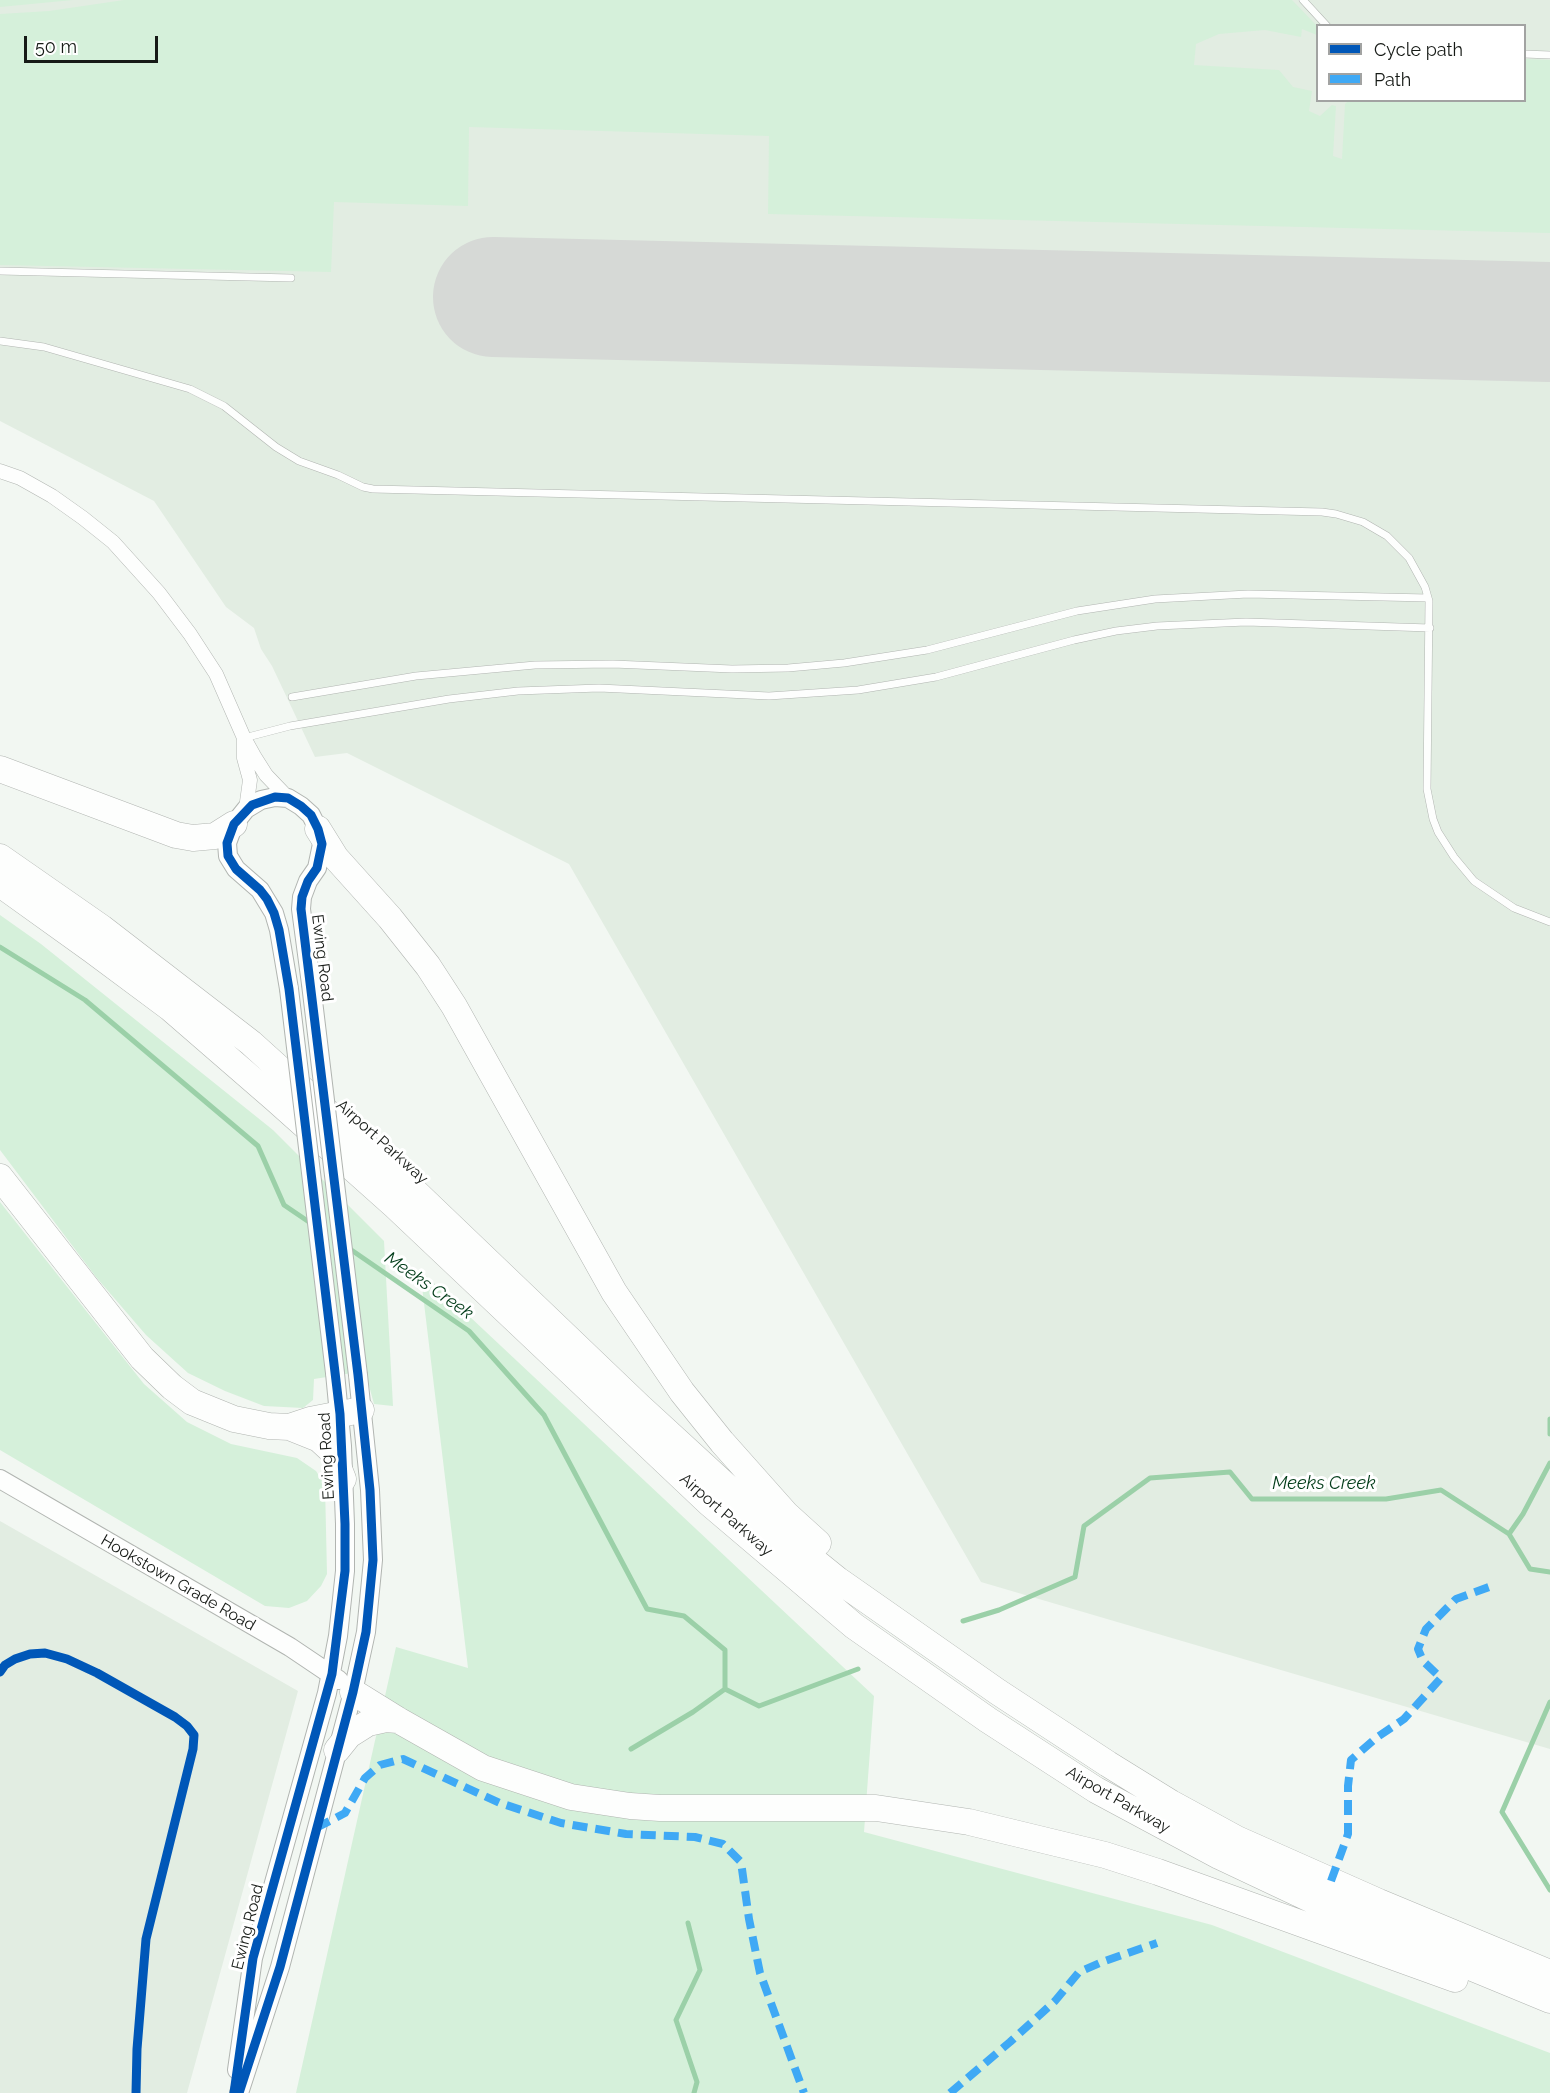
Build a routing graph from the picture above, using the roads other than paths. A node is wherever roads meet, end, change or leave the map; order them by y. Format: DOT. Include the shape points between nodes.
graph roads {
  1 [pos="1303,0"];
  2 [pos="1324,24"];
  3 [pos="1526,54"];
  4 [pos="1550,55"];
  5 [pos="0,271"];
  6 [pos="291,278"];
  7 [pos="0,341"];
  8 [pos="0,471"];
  9 [pos="1428,598"];
  10 [pos="1430,628"];
  11 [pos="292,697"];
  12 [pos="244,738"];
  13 [pos="0,769"];
  14 [pos="288,798"];
  15 [pos="240,816"];
  16 [pos="318,829"];
  17 [pos="0,857"];
  18 [pos="0,884"];
  19 [pos="1550,922"];
  20 [pos="0,1177"];
  21 [pos="350,1412"];
  22 [pos="289,1427"];
  23 [pos="0,1479"];
  24 [pos="343,1479"];
  25 [pos="934,1647"];
  26 [pos="332,1674"];
  27 [pos="353,1692"];
  28 [pos="398,1720"];
  29 [pos="337,1750"];
  30 [pos="1550,1973"];
  31 [pos="1550,2001"];
  32 [pos="1550,2012"];
  33 [pos="237,2093"];
  1 -- 2 [label="lane"];
  3 -- 4 [label="lane"];
  5 -- 6 [label="lane"];
  7 -- 9 [label="lane" via="44,347 190,389 224,406 299,461 373,489 1322,512 1348,517 1387,536 1419,573"];
  8 -- 12 [label="street" via="52,496 83,518 151,584 216,674"];
  9 -- 10 [label="lane"];
  9 -- 11 [label="lane" via="1248,594 1155,599 1077,611 927,650 844,663 741,669 535,665 416,676"];
  10 -- 12 [label="lane" via="1267,622 1157,626 1116,631 936,677 858,690 769,696 599,688 518,691 333,718"];
  10 -- 19 [label="lane" via="1427,774 1433,819 1445,844 1474,881 1514,908"];
  12 -- 14 [label="street" via="266,775"];
  12 -- 15 [label="street" via="249,780"];
  13 -- 15 [label="highway" via="176,835 215,836"];
  14 -- 15 [label="street" via="261,800"];
  14 -- 16 [label="street" via="311,815"];
  15 -- 21 [label="street, Ewing Road, bridge" via="227,843 228,856 236,869 260,890 279,930 335,1373"];
  16 -- 21 [label="street, Ewing Road, bridge" via="321,855 302,897 301,909 358,1375"];
  16 -- 25 [label="highway" via="336,858 390,918 454,1006 614,1292 682,1392 786,1514"];
  17 -- 25 [label="highway, Airport Parkway" via="102,928 251,1043 760,1516 838,1580"];
  18 -- 31 [label="highway, Airport Parkway" via="170,1008 275,1099 395,1206 709,1503 854,1626 1096,1790 1219,1856 1344,1916"];
  20 -- 22 [label="highway" via="142,1358 172,1387 192,1402 234,1419"];
  21 -- 22 [label="highway"];
  21 -- 24 [label="street, Ewing Road"];
  21 -- 27 [label="street, Ewing Road" via="370,1490 374,1560 366,1632"];
  22 -- 24 [label="highway" via="327,1445"];
  23 -- 26 [label="street, Hookstown Grade Road"];
  24 -- 26 [label="street, Ewing Road" via="345,1571"];
  25 -- 30 [label="highway, Airport Parkway" via="1108,1764 1237,1839"];
  26 -- 27 [label="street, Hookstown Grade Road"];
  26 -- 33 [label="street, Ewing Road" via="253,1958"];
  27 -- 28 [label="highway"];
  27 -- 29 [label="street, Ewing Road"];
  28 -- 29 [label="highway" via="368,1722"];
  28 -- 32 [label="highway" via="483,1768 601,1803 660,1808 876,1808 1002,1829 1105,1855"];
  29 -- 33 [label="street, Ewing Road" via="280,1967"];
}
